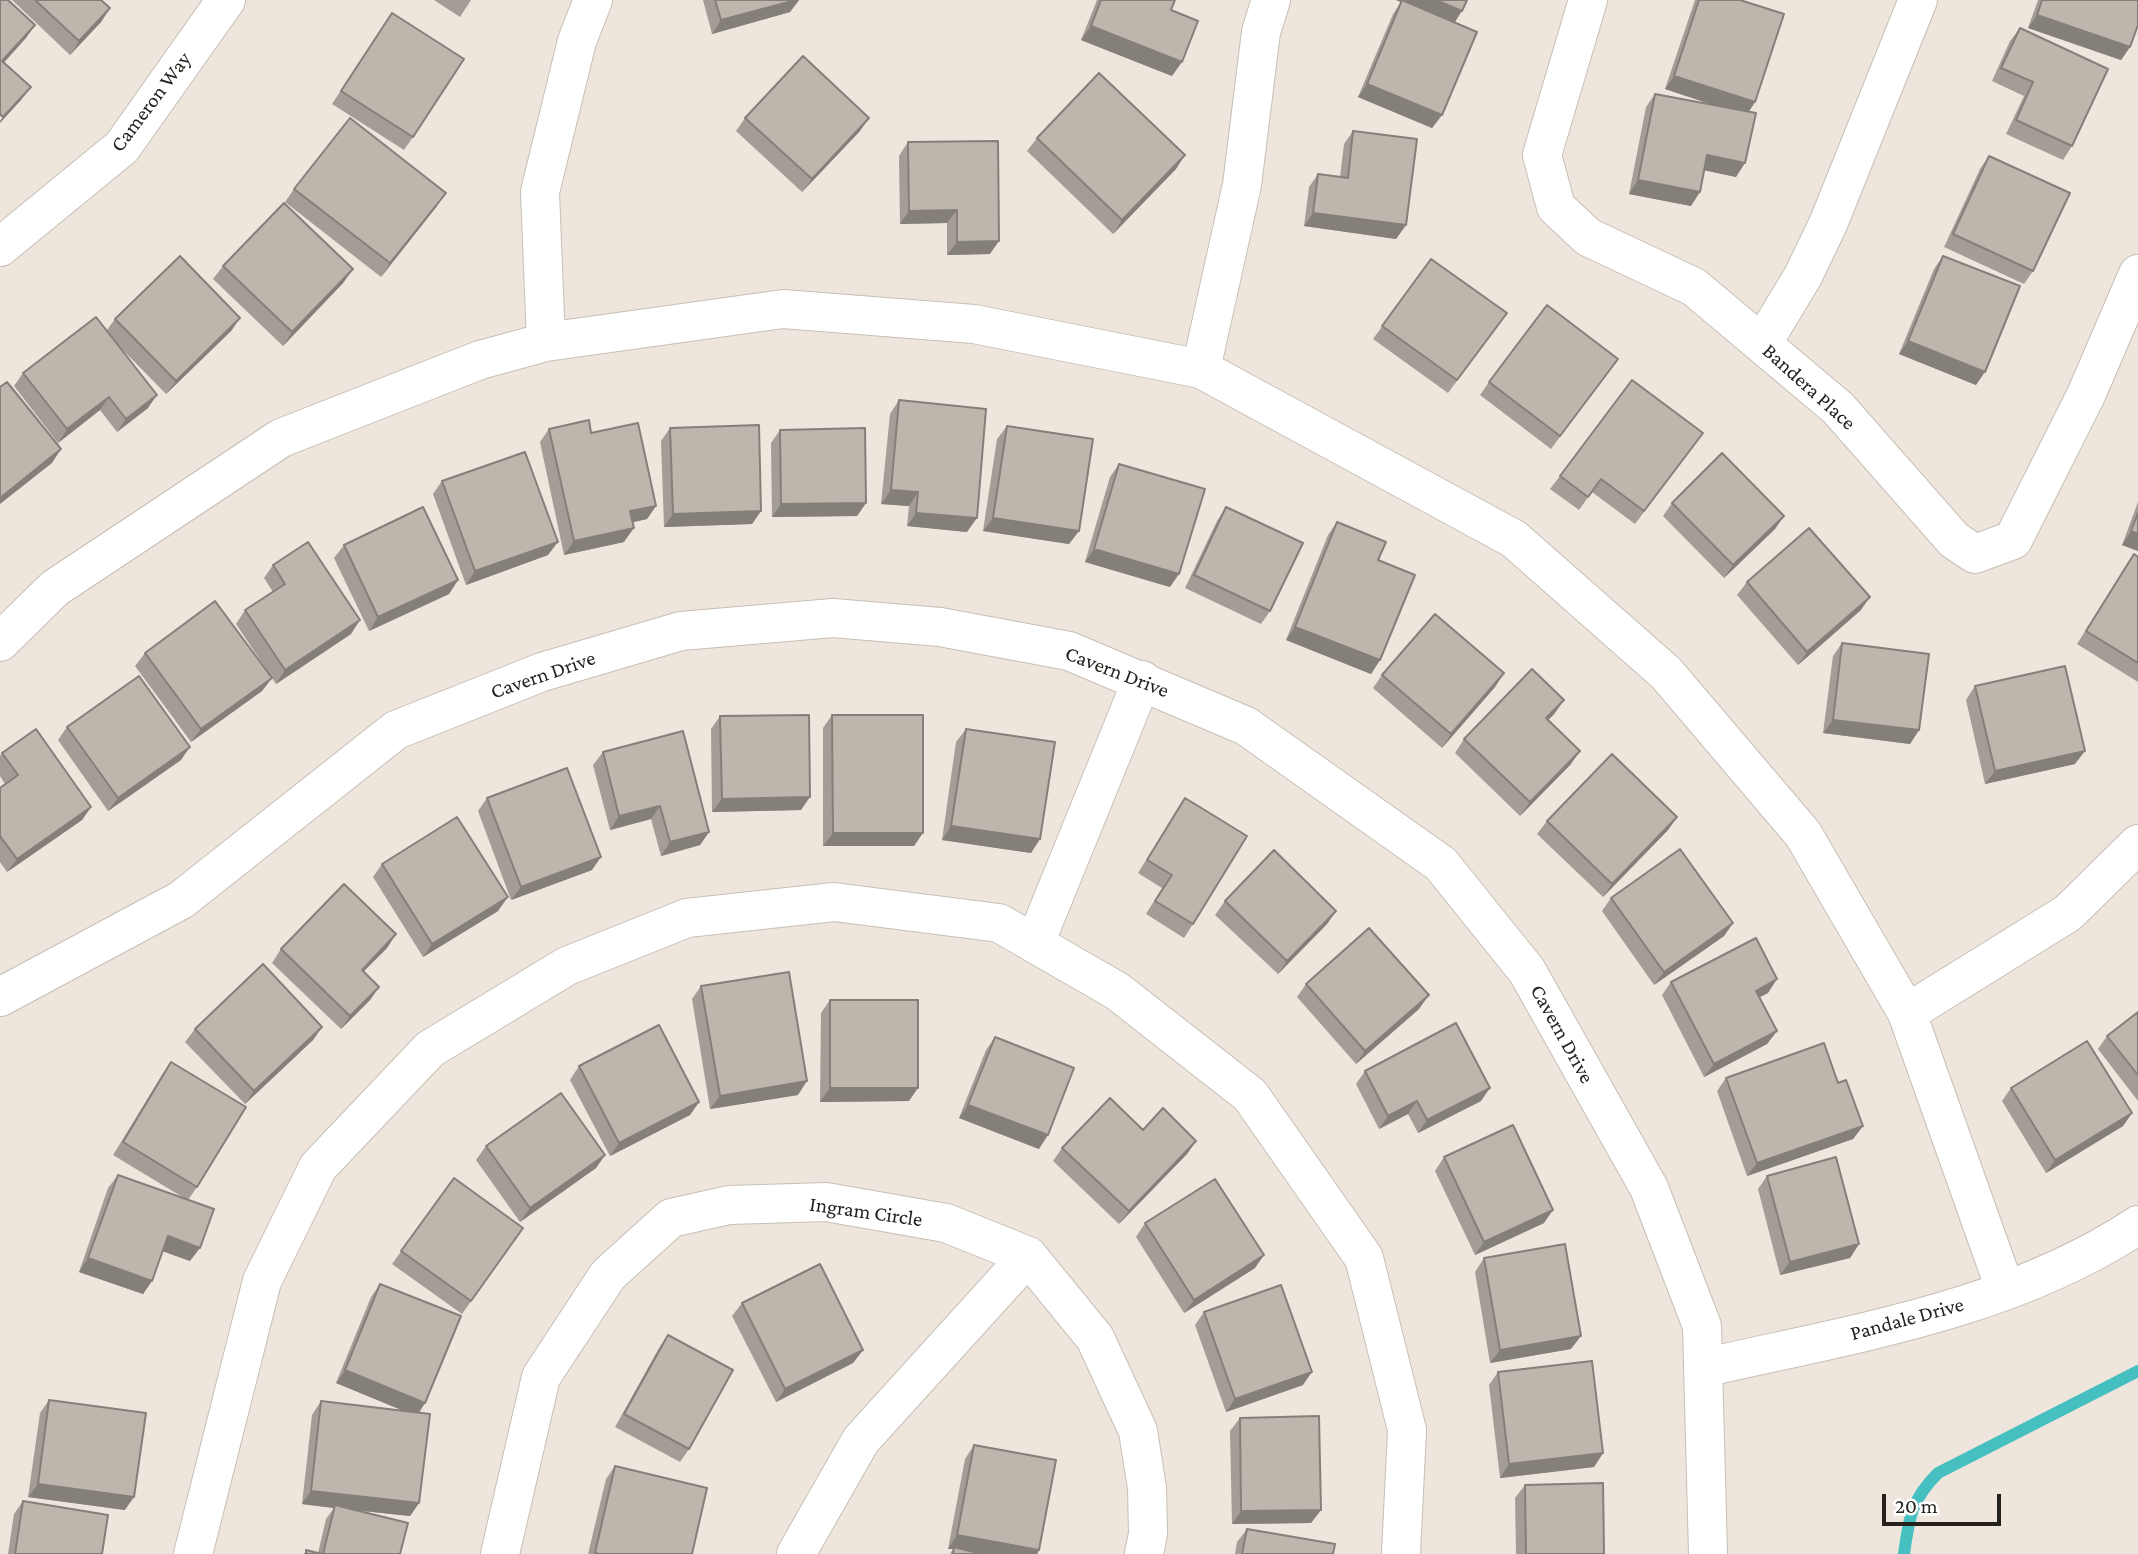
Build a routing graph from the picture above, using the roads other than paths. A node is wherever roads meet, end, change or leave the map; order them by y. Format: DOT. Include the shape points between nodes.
graph roads {
  1 [pos="226,0"];
  2 [pos="593,0"];
  3 [pos="1271,0"];
  4 [pos="1588,0"];
  5 [pos="1918,0"];
  6 [pos="0,247"];
  7 [pos="2138,274"];
  8 [pos="546,342"];
  9 [pos="1762,344"];
  10 [pos="1201,369"];
  11 [pos="0,642"];
  12 [pos="1142,680"];
  13 [pos="2138,844"];
  14 [pos="1035,943"];
  15 [pos="0,998"];
  16 [pos="1907,1013"];
  17 [pos="2138,1225"];
  18 [pos="1028,1256"];
  19 [pos="2005,1289"];
  20 [pos="1703,1368"];
  21 [pos="193,1554"];
  22 [pos="500,1554"];
  23 [pos="796,1554"];
  24 [pos="1144,1554"];
  25 [pos="1401,1554"];
  26 [pos="1708,1554"];
  1 -- 6 [label="street, Cameron Way" via="122,147"];
  2 -- 8 [label="street" via="577,41 540,192"];
  3 -- 10 [label="street" via="1261,33 1242,185"];
  4 -- 9 [label="street, Bandera Place" via="1542,155 1556,207 1588,237 1694,288"];
  5 -- 9 [label="street" via="1828,225"];
  7 -- 9 [label="street, Bandera Place" via="2086,396 2013,540 1975,554 1954,540 1838,408"];
  8 -- 10 [label="street" via="783,309 974,324"];
  8 -- 11 [label="street" via="480,360 281,438 55,588"];
  10 -- 16 [label="street" via="1514,539 1666,673 1803,834"];
  12 -- 14 [label="street"];
  12 -- 15 [label="street, Cavern Drive" via="1069,651 940,626 833,618 681,631 542,672 396,730 181,900"];
  12 -- 20 [label="street, Cavern Drive" via="1246,726 1441,864 1450,875 1527,971 1649,1188 1702,1326"];
  13 -- 16 [label="street" via="2068,913"];
  14 -- 21 [label="street" via="999,923 834,902 687,918 567,966 430,1049 318,1167 262,1281"];
  14 -- 25 [label="street" via="1117,991 1250,1095 1364,1258 1407,1430"];
  16 -- 19 [label="street"];
  17 -- 19 [label="street, Pandale Drive" via="2099,1251"];
  18 -- 22 [label="street, Ingram Circle" via="946,1223 826,1202 729,1205 671,1218 608,1275 541,1377"];
  18 -- 23 [label="street" via="861,1440"];
  18 -- 24 [label="street, Ingram Circle" via="1095,1338 1138,1431 1147,1488"];
  19 -- 20 [label="street, Pandale Drive" via="1944,1313"];
  20 -- 26 [label="street, Cavern Drive"];
}
